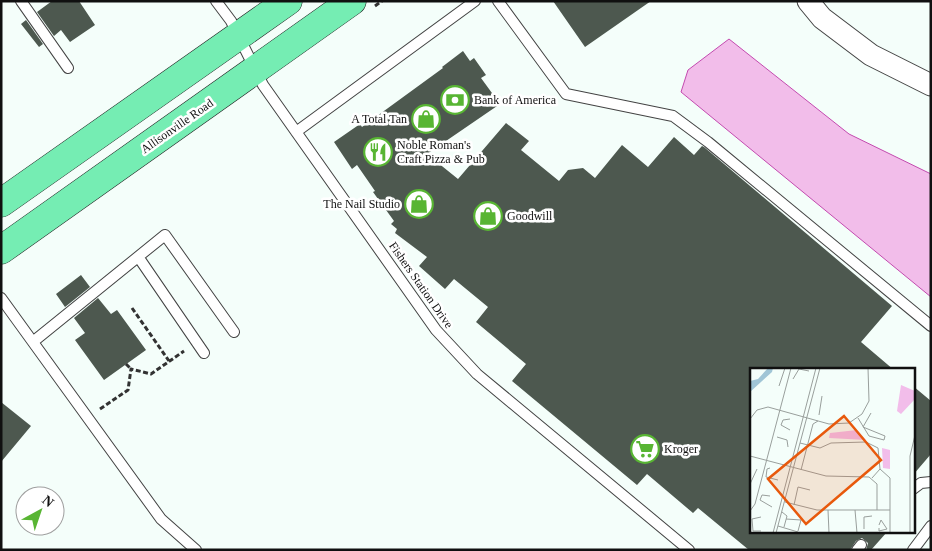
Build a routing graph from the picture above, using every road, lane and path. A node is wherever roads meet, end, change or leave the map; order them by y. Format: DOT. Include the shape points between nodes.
graph roads {
  1 [pos="21,1"];
  2 [pos="216,1"];
  3 [pos="288,1"];
  4 [pos="352,1"];
  5 [pos="475,1"];
  6 [pos="498,1"];
  7 [pos="808,1"];
  8 [pos="240,36"];
  9 [pos="68,68"];
  10 [pos="256,70"];
  11 [pos="931,85"];
  12 [pos="296,132"];
  13 [pos="1,203"];
  14 [pos="1,250"];
  15 [pos="139,258"];
  16 [pos="1,298"];
  17 [pos="132,308"];
  18 [pos="931,326"];
  19 [pos="234,332"];
  20 [pos="34,341"];
  21 [pos="184,350"];
  22 [pos="204,353"];
  23 [pos="169,361"];
  24 [pos="126,364"];
  25 [pos="131,369"];
  26 [pos="93,402"];
  27 [pos="931,482"];
  28 [pos="914,488"];
  29 [pos="931,526"];
  30 [pos="196,550"];
  31 [pos="689,550"];
  32 [pos="913,550"];
  1 -- 9 [label="lane"];
  2 -- 8 [label="lane, Fishers Station Drive"];
  3 -- 8 [label="main road"];
  4 -- 10 [label="main road, Allisonville Road"];
  5 -- 12 [label="lane"];
  6 -- 18 [label="lane" via="566,94 673,116"];
  7 -- 11 [label="street" via="822,18 871,55"];
  8 -- 10 [label="lane, Fishers Station Drive"];
  8 -- 13 [label="main road"];
  10 -- 12 [label="lane, Fishers Station Drive"];
  10 -- 14 [label="main road, Allisonville Road"];
  12 -- 31 [label="lane, Fishers Station Drive" via="436,330 477,374"];
  15 -- 19 [label="lane" via="165,235"];
  15 -- 20 [label="lane"];
  15 -- 22 [label="lane"];
  16 -- 20 [label="lane"];
  17 -- 23 [label="path"];
  20 -- 30 [label="lane" via="162,519"];
  21 -- 23 [label="path"];
  23 -- 25 [label="path" via="151,374"];
  24 -- 25 [label="path"];
  25 -- 26 [label="path" via="128,390 98,410"];
  27 -- 28 [label="lane" via="922,482"];
  29 -- 32 [label="lane"];
}
